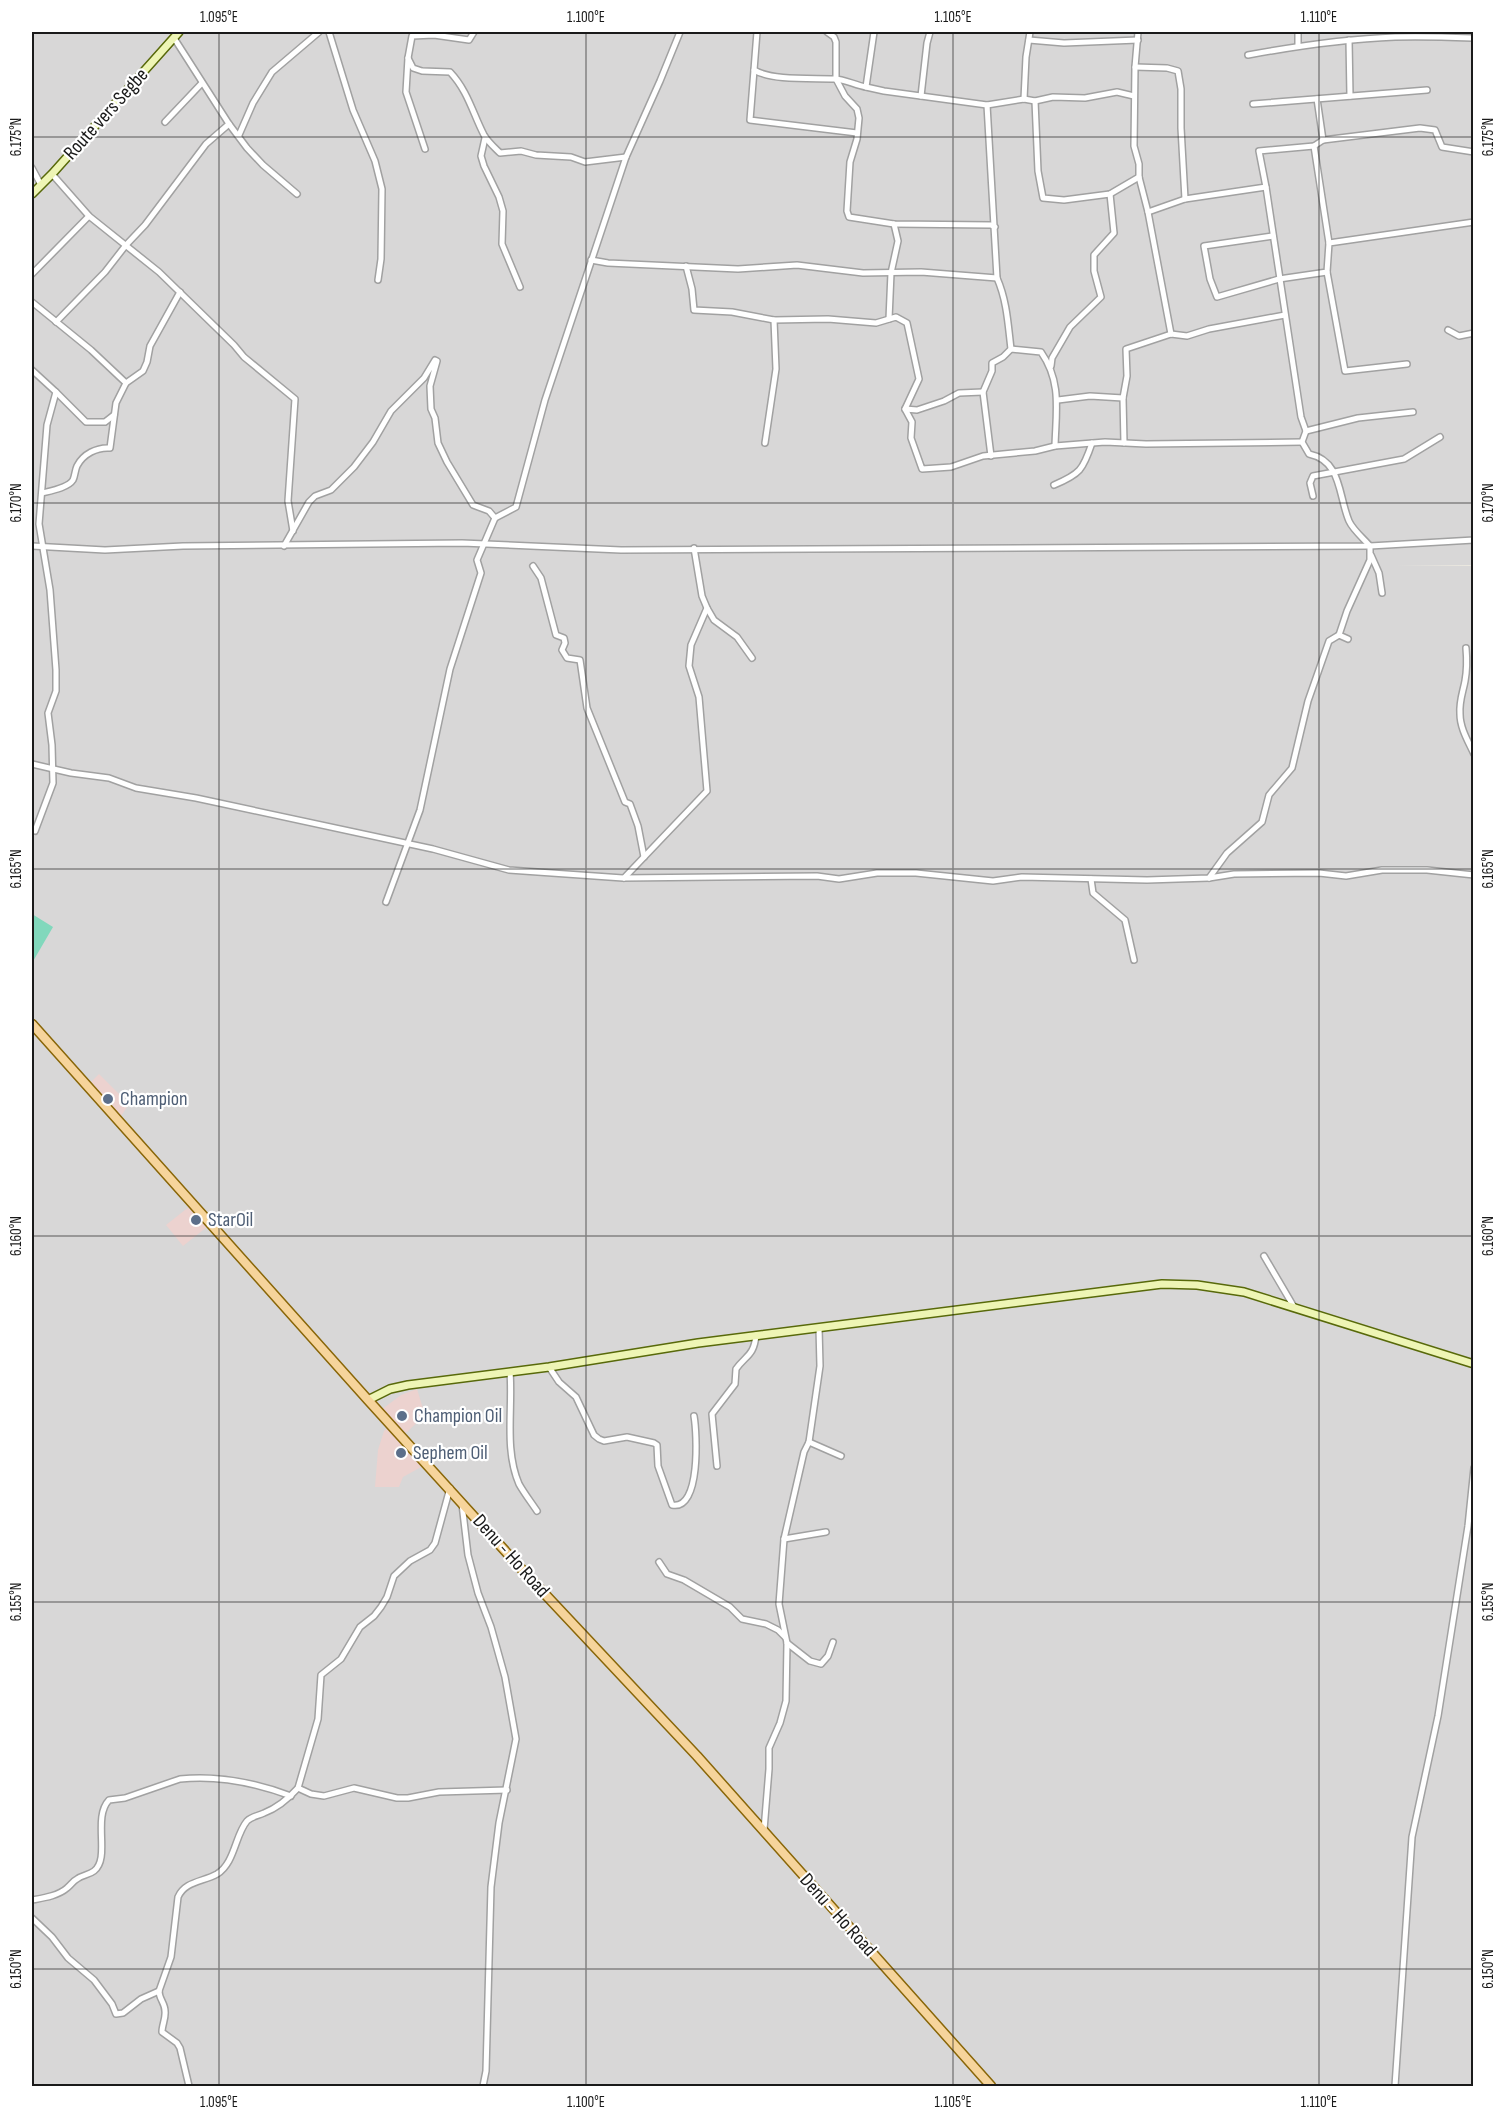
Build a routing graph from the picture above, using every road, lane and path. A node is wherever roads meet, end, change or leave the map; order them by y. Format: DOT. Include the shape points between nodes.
graph roads {
  1 [pos="179,32"];
  2 [pos="319,32"];
  3 [pos="329,32"];
  4 [pos="474,32"];
  5 [pos="680,32"];
  6 [pos="757,32"];
  7 [pos="827,32"];
  8 [pos="874,32"];
  9 [pos="930,32"];
  10 [pos="1030,32"];
  11 [pos="1138,32"];
  12 [pos="1298,32"];
  13 [pos="1473,32"];
  14 [pos="1396,34"];
  15 [pos="1473,37"];
  16 [pos="174,38"];
  17 [pos="1029,40"];
  18 [pos="1138,40"];
  19 [pos="1349,40"];
  20 [pos="1298,45"];
  21 [pos="1248,55"];
  22 [pos="408,58"];
  23 [pos="1135,68"];
  24 [pos="754,70"];
  25 [pos="836,79"];
  26 [pos="202,83"];
  27 [pos="866,87"];
  28 [pos="1427,90"];
  29 [pos="921,96"];
  30 [pos="1134,96"];
  31 [pos="1350,96"];
  32 [pos="1024,99"];
  33 [pos="1317,99"];
  34 [pos="1035,101"];
  35 [pos="1253,104"];
  36 [pos="987,105"];
  37 [pos="165,122"];
  38 [pos="230,124"];
  39 [pos="857,133"];
  40 [pos="239,135"];
  41 [pos="485,138"];
  42 [pos="1323,140"];
  43 [pos="1314,146"];
  44 [pos="425,148"];
  45 [pos="1473,152"];
  46 [pos="626,157"];
  47 [pos="32,168"];
  48 [pos="52,174"];
  49 [pos="1139,177"];
  50 [pos="40,185"];
  51 [pos="1266,187"];
  52 [pos="32,194"];
  53 [pos="297,194"];
  54 [pos="1110,195"];
  55 [pos="1185,199"];
  56 [pos="1148,212"];
  57 [pos="89,216"];
  58 [pos="1473,222"];
  59 [pos="894,224"];
  60 [pos="995,227"];
  61 [pos="1273,236"];
  62 [pos="1329,243"];
  63 [pos="126,244"];
  64 [pos="591,260"];
  65 [pos="686,266"];
  66 [pos="1328,272"];
  67 [pos="891,273"];
  68 [pos="32,274"];
  69 [pos="997,278"];
  70 [pos="1279,279"];
  71 [pos="378,280"];
  72 [pos="520,288"];
  73 [pos="180,292"];
  74 [pos="32,302"];
  75 [pos="1285,315"];
  76 [pos="888,319"];
  77 [pos="774,320"];
  78 [pos="56,322"];
  79 [pos="1449,330"];
  80 [pos="1473,333"];
  81 [pos="1171,334"];
  82 [pos="1011,349"];
  83 [pos="1407,364"];
  84 [pos="1051,366"];
  85 [pos="32,370"];
  86 [pos="126,383"];
  87 [pos="56,392"];
  88 [pos="983,392"];
  89 [pos="1123,398"];
  90 [pos="1058,400"];
  91 [pos="905,409"];
  92 [pos="1413,412"];
  93 [pos="114,415"];
  94 [pos="1306,431"];
  95 [pos="1440,437"];
  96 [pos="1302,442"];
  97 [pos="765,443"];
  98 [pos="1092,443"];
  99 [pos="1124,443"];
  100 [pos="1055,446"];
  101 [pos="991,456"];
  102 [pos="1335,473"];
  103 [pos="1054,485"];
  104 [pos="42,493"];
  105 [pos="1312,496"];
  106 [pos="495,518"];
  107 [pos="293,531"];
  108 [pos="1473,540"];
  109 [pos="483,544"];
  110 [pos="32,546"];
  111 [pos="43,546"];
  112 [pos="284,546"];
  113 [pos="1370,546"];
  114 [pos="694,548"];
  115 [pos="1370,554"];
  116 [pos="532,566"];
  117 [pos="1382,593"];
  118 [pos="707,608"];
  119 [pos="1339,635"];
  120 [pos="1348,639"];
  121 [pos="1466,648"];
  122 [pos="752,658"];
  123 [pos="1473,754"];
  124 [pos="32,764"];
  125 [pos="51,768"];
  126 [pos="35,831"];
  127 [pos="407,844"];
  128 [pos="644,857"];
  129 [pos="1473,875"];
  130 [pos="623,878"];
  131 [pos="1209,878"];
  132 [pos="1091,879"];
  133 [pos="386,902"];
  134 [pos="1134,960"];
  135 [pos="32,1024"];
  136 [pos="1264,1256"];
  137 [pos="1294,1306"];
  138 [pos="819,1328"];
  139 [pos="756,1335"];
  140 [pos="1473,1365"];
  141 [pos="549,1367"];
  142 [pos="510,1372"];
  143 [pos="368,1400"];
  144 [pos="694,1416"];
  145 [pos="809,1442"];
  146 [pos="841,1456"];
  147 [pos="717,1466"];
  148 [pos="1473,1468"];
  149 [pos="450,1488"];
  150 [pos="462,1502"];
  151 [pos="537,1511"];
  152 [pos="826,1532"];
  153 [pos="784,1539"];
  154 [pos="658,1562"];
  155 [pos="786,1640"];
  156 [pos="833,1642"];
  157 [pos="298,1788"];
  158 [pos="507,1790"];
  159 [pos="291,1796"];
  160 [pos="763,1832"];
  161 [pos="32,1900"];
  162 [pos="32,1918"];
  163 [pos="159,1991"];
  164 [pos="189,2086"];
  165 [pos="483,2086"];
  166 [pos="992,2086"];
  167 [pos="1395,2086"];
  1 -- 16 [label="street, Route vers Segbe"];
  2 -- 40 [label="street" via="272,72"];
  3 -- 71 [label="street" via="382,189"];
  4 -- 22 [label="street" via="469,40 411,36"];
  5 -- 46 [label="street"];
  6 -- 24 [label="street"];
  7 -- 25 [label="street" via="836,42"];
  8 -- 27 [label="street"];
  9 -- 29 [label="street"];
  10 -- 17 [label="street"];
  11 -- 18 [label="street"];
  12 -- 20 [label="street"];
  13 -- 15 [label="street"];
  14 -- 15 [label="street"];
  14 -- 19 [label="street"];
  16 -- 26 [label="street"];
  16 -- 48 [label="street, Route vers Segbe"];
  17 -- 18 [label="street"];
  17 -- 32 [label="street"];
  18 -- 23 [label="street"];
  19 -- 20 [label="street"];
  19 -- 31 [label="street"];
  20 -- 21 [label="street"];
  22 -- 41 [label="street" via="413,68 450,72 469,100"];
  22 -- 44 [label="street" via="406,92"];
  23 -- 30 [label="street"];
  23 -- 55 [label="street" via="1178,71"];
  24 -- 25 [label="street" via="782,77"];
  24 -- 39 [label="street" via="750,120"];
  25 -- 27 [label="street"];
  25 -- 39 [label="street" via="857,108"];
  26 -- 37 [label="street"];
  26 -- 38 [label="street"];
  27 -- 29 [label="street"];
  28 -- 31 [label="street"];
  29 -- 36 [label="street"];
  30 -- 34 [label="street" via="1117,92"];
  30 -- 49 [label="street" via="1134,146"];
  31 -- 33 [label="street"];
  32 -- 34 [label="street"];
  32 -- 36 [label="street"];
  33 -- 35 [label="street"];
  33 -- 42 [label="street"];
  34 -- 54 [label="street" via="1042,198"];
  36 -- 60 [label="street"];
  38 -- 40 [label="street"];
  38 -- 63 [label="street" via="206,144"];
  39 -- 59 [label="street" via="850,162 849,217"];
  40 -- 53 [label="street" via="263,165"];
  41 -- 46 [label="street" via="500,153 521,151 585,162"];
  41 -- 72 [label="street" via="481,156 499,197 503,211 502,244"];
  42 -- 43 [label="street"];
  42 -- 45 [label="street" via="1420,128 1435,130 1442,147"];
  43 -- 51 [label="street" via="1259,152"];
  43 -- 62 [label="street"];
  46 -- 64 [label="street"];
  47 -- 50 [label="street"];
  48 -- 50 [label="street, Route vers Segbe"];
  48 -- 57 [label="street"];
  49 -- 54 [label="street"];
  49 -- 56 [label="street"];
  50 -- 52 [label="street, Route vers Segbe"];
  51 -- 55 [label="street"];
  51 -- 61 [label="street"];
  54 -- 84 [label="street" via="1113,233 1094,255 1101,297 1070,327"];
  55 -- 56 [label="street"];
  56 -- 81 [label="street"];
  57 -- 63 [label="street"];
  57 -- 68 [label="street"];
  58 -- 62 [label="street"];
  59 -- 60 [label="street"];
  59 -- 67 [label="street" via="898,241"];
  60 -- 69 [label="street"];
  61 -- 70 [label="street"];
  61 -- 70 [label="street" via="1204,246 1217,297"];
  62 -- 66 [label="street"];
  63 -- 73 [label="street"];
  63 -- 78 [label="street" via="105,272"];
  64 -- 65 [label="street"];
  64 -- 106 [label="street" via="545,400 516,507"];
  65 -- 67 [label="street" via="738,269 797,265"];
  65 -- 77 [label="street" via="694,310"];
  66 -- 70 [label="street"];
  66 -- 83 [label="street" via="1345,371"];
  67 -- 69 [label="street"];
  67 -- 76 [label="street"];
  69 -- 82 [label="street" via="1008,314"];
  70 -- 75 [label="street"];
  73 -- 86 [label="street" via="150,346 143,371"];
  73 -- 107 [label="street" via="244,357 296,399 288,501"];
  74 -- 78 [label="street"];
  75 -- 81 [label="street" via="1209,328 1187,336"];
  75 -- 94 [label="street"];
  76 -- 77 [label="street" via="876,324 828,319"];
  76 -- 91 [label="street" via="896,317 908,324 919,379"];
  77 -- 97 [label="street" via="776,369"];
  78 -- 86 [label="street"];
  79 -- 80 [label="street" via="1459,336"];
  81 -- 89 [label="street" via="1126,349"];
  82 -- 84 [label="street" via="1041,352"];
  82 -- 88 [label="street" via="992,363"];
  84 -- 90 [label="street"];
  85 -- 87 [label="street"];
  86 -- 93 [label="street"];
  87 -- 93 [label="street" via="86,422 105,422"];
  87 -- 104 [label="street" via="46,424"];
  88 -- 91 [label="street" via="959,393 917,410"];
  88 -- 101 [label="street"];
  89 -- 90 [label="street" via="1090,396"];
  89 -- 99 [label="street"];
  90 -- 100 [label="street"];
  91 -- 101 [label="street" via="912,422 911,438 922,469 951,467"];
  92 -- 94 [label="street" via="1358,418"];
  93 -- 104 [label="street" via="110,448 101,447 80,460 69,484"];
  94 -- 96 [label="street"];
  95 -- 102 [label="street" via="1404,459"];
  96 -- 99 [label="street"];
  96 -- 102 [label="street" via="1309,454 1331,465"];
  98 -- 99 [label="street"];
  98 -- 100 [label="street"];
  98 -- 103 [label="street" via="1076,477"];
  100 -- 101 [label="street"];
  102 -- 105 [label="street" via="1313,476"];
  102 -- 113 [label="street" via="1351,524"];
  104 -- 111 [label="street" via="39,524"];
  106 -- 107 [label="street" via="473,505 438,442 430,386 435,360 424,378 391,411 354,467 331,490 315,495 309,502"];
  106 -- 109 [label="street"];
  107 -- 112 [label="street"];
  108 -- 113 [label="street"];
  109 -- 112 [label="street"];
  109 -- 114 [label="street" via="621,550"];
  109 -- 127 [label="street" via="477,560 481,573 450,669 420,810"];
  110 -- 111 [label="street"];
  111 -- 112 [label="street" via="105,550"];
  111 -- 125 [label="street" via="56,670 56,691 48,713"];
  113 -- 114 [label="street"];
  113 -- 115 [label="street"];
  114 -- 118 [label="street"];
  115 -- 117 [label="street" via="1379,573"];
  115 -- 119 [label="street"];
  116 -- 128 [label="street" via="542,578 556,635 564,638 562,650 567,657 580,660 587,708 625,802 630,804"];
  118 -- 122 [label="street"];
  118 -- 128 [label="street" via="691,645 689,666 699,697 707,791"];
  119 -- 120 [label="street"];
  119 -- 131 [label="street" via="1329,641 1308,701 1292,768 1269,795 1262,822 1227,853"];
  121 -- 123 [label="street" via="1460,715"];
  124 -- 125 [label="street"];
  125 -- 126 [label="street" via="53,783"];
  125 -- 127 [label="street"];
  127 -- 130 [label="street" via="509,870"];
  127 -- 133 [label="street"];
  128 -- 130 [label="street"];
  129 -- 131 [label="street" via="1382,870 1346,876 1234,874"];
  130 -- 132 [label="street" via="839,879 877,873 916,873 993,881 1022,877"];
  131 -- 132 [label="street"];
  132 -- 134 [label="street" via="1094,893 1125,920"];
  135 -- 143 [label="main road, Denu - Ho Road"];
  136 -- 137 [label="street"];
  137 -- 138 [label="street" via="1221,1288 1162,1284"];
  137 -- 140 [label="street"];
  138 -- 139 [label="street"];
  138 -- 145 [label="street" via="820,1366"];
  139 -- 141 [label="street"];
  139 -- 147 [label="street" via="751,1355 736,1369 735,1384 712,1414"];
  141 -- 142 [label="street"];
  141 -- 144 [label="street" via="576,1397 599,1439 627,1437 657,1445 657,1466 672,1505 676,1506 686,1501 695,1475"];
  142 -- 143 [label="street" via="408,1385"];
  142 -- 151 [label="street" via="510,1437 516,1475"];
  143 -- 149 [label="main road, Denu - Ho Road"];
  145 -- 146 [label="street"];
  145 -- 153 [label="street"];
  148 -- 167 [label="street" via="1468,1526 1438,1716 1412,1837"];
  149 -- 150 [label="main road, Denu - Ho Road"];
  149 -- 157 [label="street" via="435,1543 394,1576 381,1607 360,1627 341,1659 321,1675 318,1719"];
  150 -- 158 [label="street" via="468,1555 505,1677 514,1722 516,1739"];
  150 -- 160 [label="main road, Denu - Ho Road"];
  152 -- 153 [label="street"];
  153 -- 155 [label="street" via="779,1604"];
  154 -- 155 [label="street" via="667,1574 730,1607 742,1619 778,1630"];
  155 -- 156 [label="street" via="810,1661 821,1664"];
  155 -- 160 [label="street" via="786,1701 769,1748"];
  157 -- 158 [label="street" via="324,1796 354,1788 397,1798 438,1792"];
  157 -- 159 [label="street"];
  158 -- 165 [label="street" via="491,1887"];
  159 -- 161 [label="street" via="261,1785 190,1778 109,1800 104,1807 97,1868 61,1892"];
  159 -- 163 [label="street" via="248,1821 222,1870 181,1890 171,1957"];
  160 -- 166 [label="main road, Denu - Ho Road"];
  162 -- 163 [label="street" via="94,1980 116,2014"];
  163 -- 164 [label="street" via="166,2012 162,2032 180,2048"];
}
